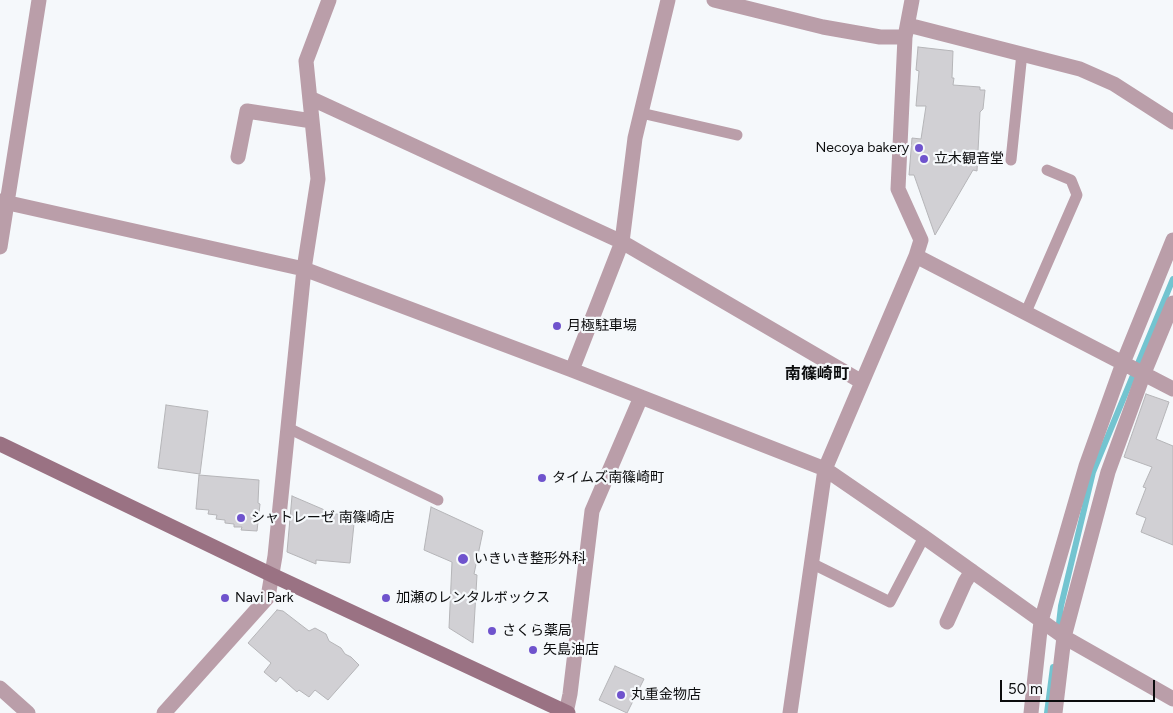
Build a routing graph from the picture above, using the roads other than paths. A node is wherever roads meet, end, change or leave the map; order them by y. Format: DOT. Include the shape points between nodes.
graph roads {
  1 [pos="39,0"];
  2 [pos="329,0"];
  3 [pos="668,0"];
  4 [pos="714,0"];
  5 [pos="912,0"];
  6 [pos="906,31"];
  7 [pos="1022,54"];
  8 [pos="310,98"];
  9 [pos="641,113"];
  10 [pos="312,121"];
  11 [pos="1173,122"];
  12 [pos="737,135"];
  13 [pos="238,158"];
  14 [pos="1011,160"];
  15 [pos="1047,170"];
  16 [pos="4,202"];
  17 [pos="1173,240"];
  18 [pos="622,242"];
  19 [pos="0,247"];
  20 [pos="916,256"];
  21 [pos="304,269"];
  22 [pos="1173,303"];
  23 [pos="1026,312"];
  24 [pos="1123,363"];
  25 [pos="572,370"];
  26 [pos="1144,373"];
  27 [pos="862,382"];
  28 [pos="1173,389"];
  29 [pos="641,397"];
  30 [pos="288,428"];
  31 [pos="0,444"];
  32 [pos="825,469"];
  33 [pos="438,500"];
  34 [pos="924,537"];
  35 [pos="812,563"];
  36 [pos="972,571"];
  37 [pos="272,575"];
  38 [pos="1041,621"];
  39 [pos="947,622"];
  40 [pos="1064,637"];
  41 [pos="0,688"];
  42 [pos="1173,699"];
  43 [pos="1058,712"];
  44 [pos="28,713"];
  45 [pos="164,713"];
  46 [pos="567,713"];
  47 [pos="790,713"];
  48 [pos="1030,713"];
  1 -- 16 [label="street"];
  2 -- 8 [label="street" via="306,61"];
  3 -- 9 [label="street"];
  4 -- 6 [label="street" via="823,27 880,37"];
  5 -- 6 [label="street"];
  6 -- 7 [label="street"];
  6 -- 20 [label="street" via="898,189 921,240"];
  7 -- 11 [label="street" via="1080,69 1114,84"];
  7 -- 14 [label="lane"];
  8 -- 10 [label="street"];
  8 -- 18 [label="street"];
  9 -- 12 [label="lane"];
  9 -- 18 [label="street"];
  10 -- 13 [label="street" via="247,111"];
  10 -- 21 [label="street" via="318,179"];
  15 -- 23 [label="lane" via="1072,180 1077,194"];
  16 -- 19 [label="street"];
  16 -- 21 [label="street"];
  17 -- 24 [label="street"];
  18 -- 25 [label="street"];
  18 -- 27 [label="street"];
  20 -- 23 [label="street"];
  20 -- 27 [label="street"];
  21 -- 25 [label="street"];
  21 -- 30 [label="street"];
  22 -- 26 [label="street"];
  23 -- 24 [label="street"];
  24 -- 26 [label="street"];
  24 -- 38 [label="street" via="1086,466"];
  25 -- 29 [label="street"];
  26 -- 28 [label="street"];
  26 -- 40 [label="street" via="1108,472"];
  27 -- 32 [label="street"];
  29 -- 32 [label="street"];
  29 -- 46 [label="street" via="592,511"];
  30 -- 33 [label="lane"];
  30 -- 37 [label="street"];
  31 -- 37 [label="street"];
  32 -- 34 [label="street"];
  32 -- 35 [label="street"];
  34 -- 35 [label="lane" via="890,602"];
  34 -- 36 [label="street"];
  35 -- 47 [label="street"];
  36 -- 38 [label="street"];
  36 -- 39 [label="street"];
  37 -- 45 [label="street" via="268,597"];
  37 -- 46 [label="street"];
  38 -- 40 [label="street"];
  38 -- 48 [label="street"];
  40 -- 42 [label="street"];
  40 -- 43 [label="street"];
  41 -- 44 [label="street"];
}
